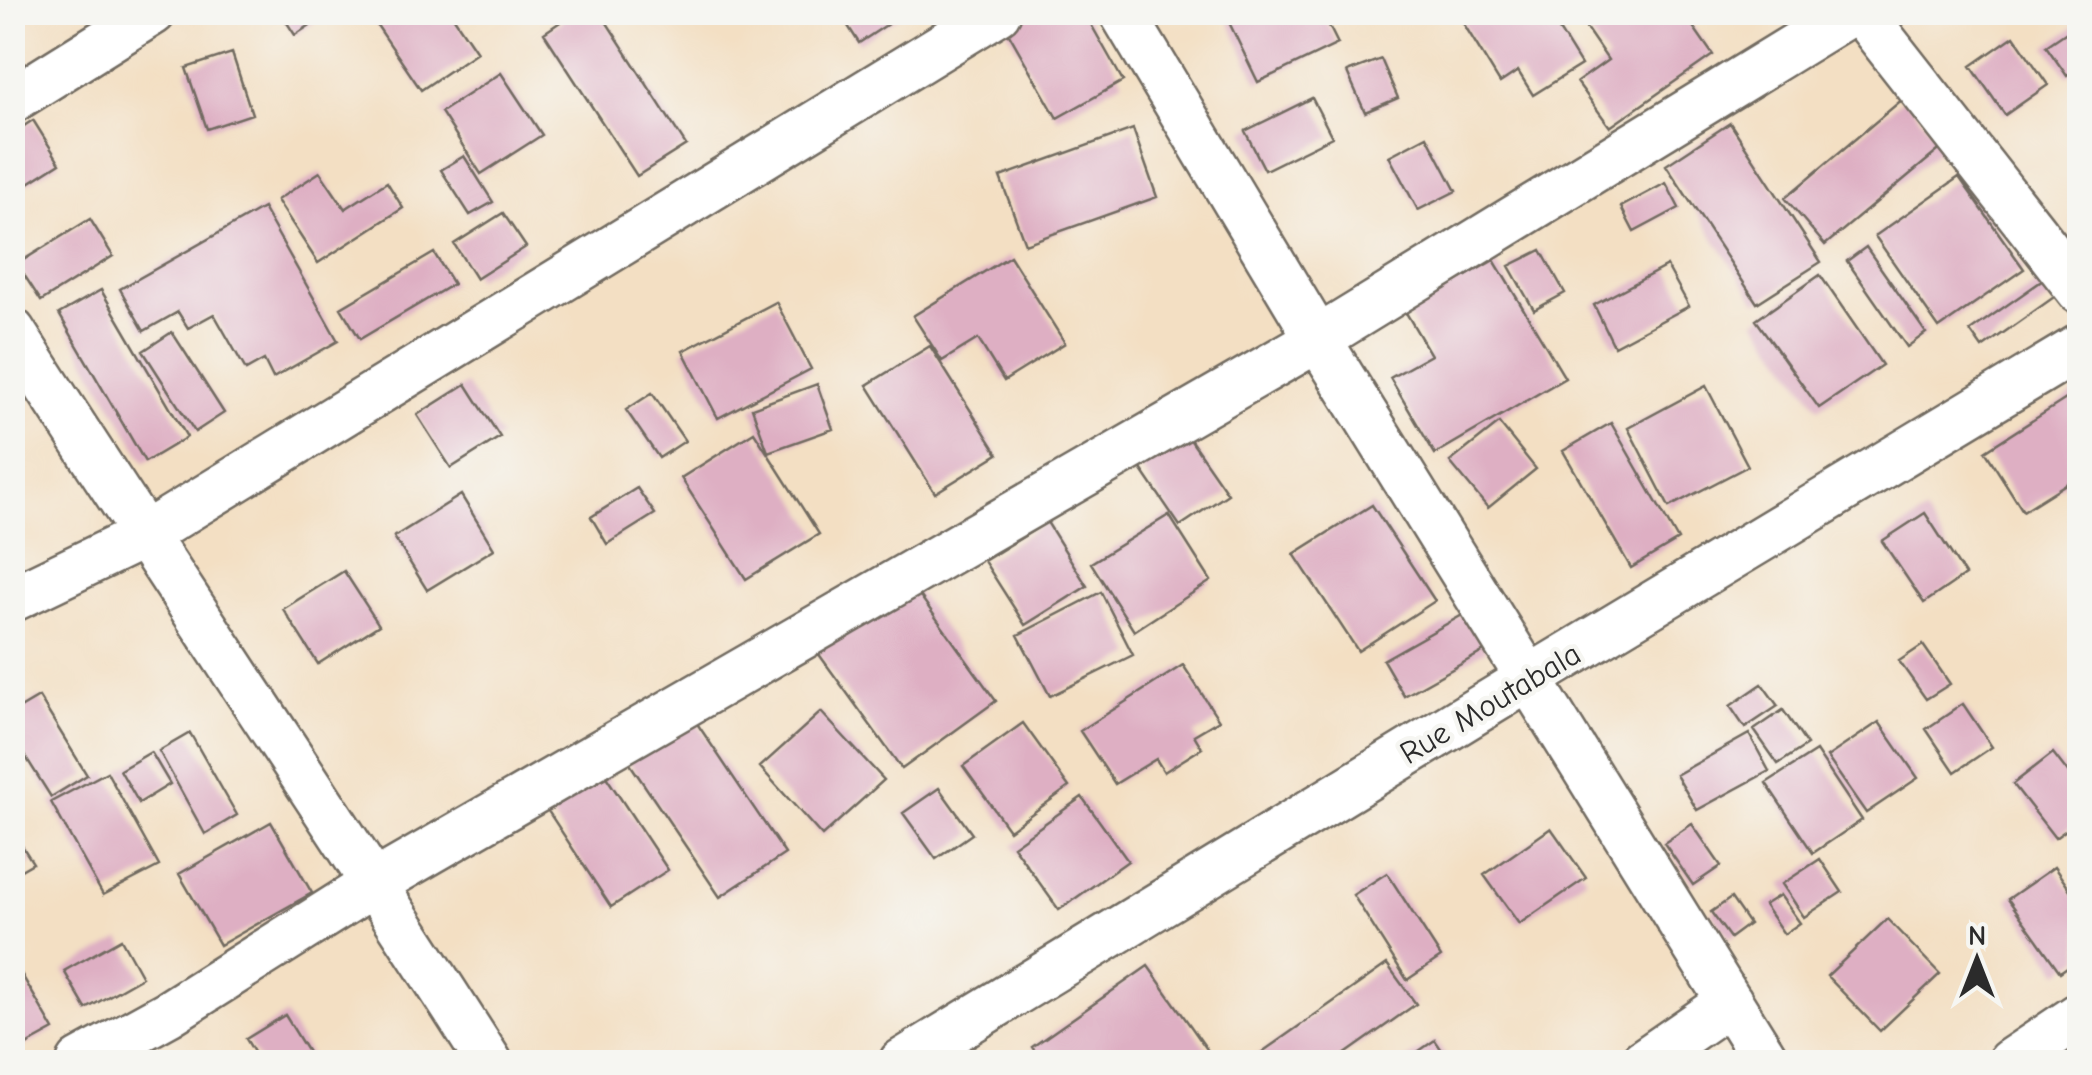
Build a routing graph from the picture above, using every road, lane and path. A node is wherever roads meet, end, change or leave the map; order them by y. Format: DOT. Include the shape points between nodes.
graph roads {
  1 [pos="153,12"];
  2 [pos="998,12"];
  3 [pos="1122,12"];
  4 [pos="1851,12"];
  5 [pos="1861,12"];
  6 [pos="12,100"];
  7 [pos="2080,291"];
  8 [pos="12,331"];
  9 [pos="1318,339"];
  10 [pos="2080,348"];
  11 [pos="143,536"];
  12 [pos="12,599"];
  13 [pos="1530,678"];
  14 [pos="375,883"];
  15 [pos="1730,1002"];
  16 [pos="2080,1015"];
  17 [pos="80,1062"];
  18 [pos="490,1062"];
  19 [pos="902,1062"];
  20 [pos="1643,1062"];
  21 [pos="1767,1062"];
  22 [pos="2010,1062"];
  1 -- 6 [label="street"];
  2 -- 11 [label="street"];
  3 -- 9 [label="street"];
  4 -- 9 [label="street"];
  5 -- 7 [label="street"];
  8 -- 11 [label="street"];
  9 -- 13 [label="street"];
  9 -- 14 [label="street"];
  10 -- 13 [label="street, Rue Moutabala"];
  11 -- 12 [label="street"];
  11 -- 14 [label="street"];
  13 -- 15 [label="street"];
  13 -- 19 [label="street, Rue Moutabala"];
  14 -- 17 [label="street"];
  14 -- 18 [label="street"];
  15 -- 20 [label="street"];
  15 -- 21 [label="street"];
  16 -- 22 [label="street"];
}
